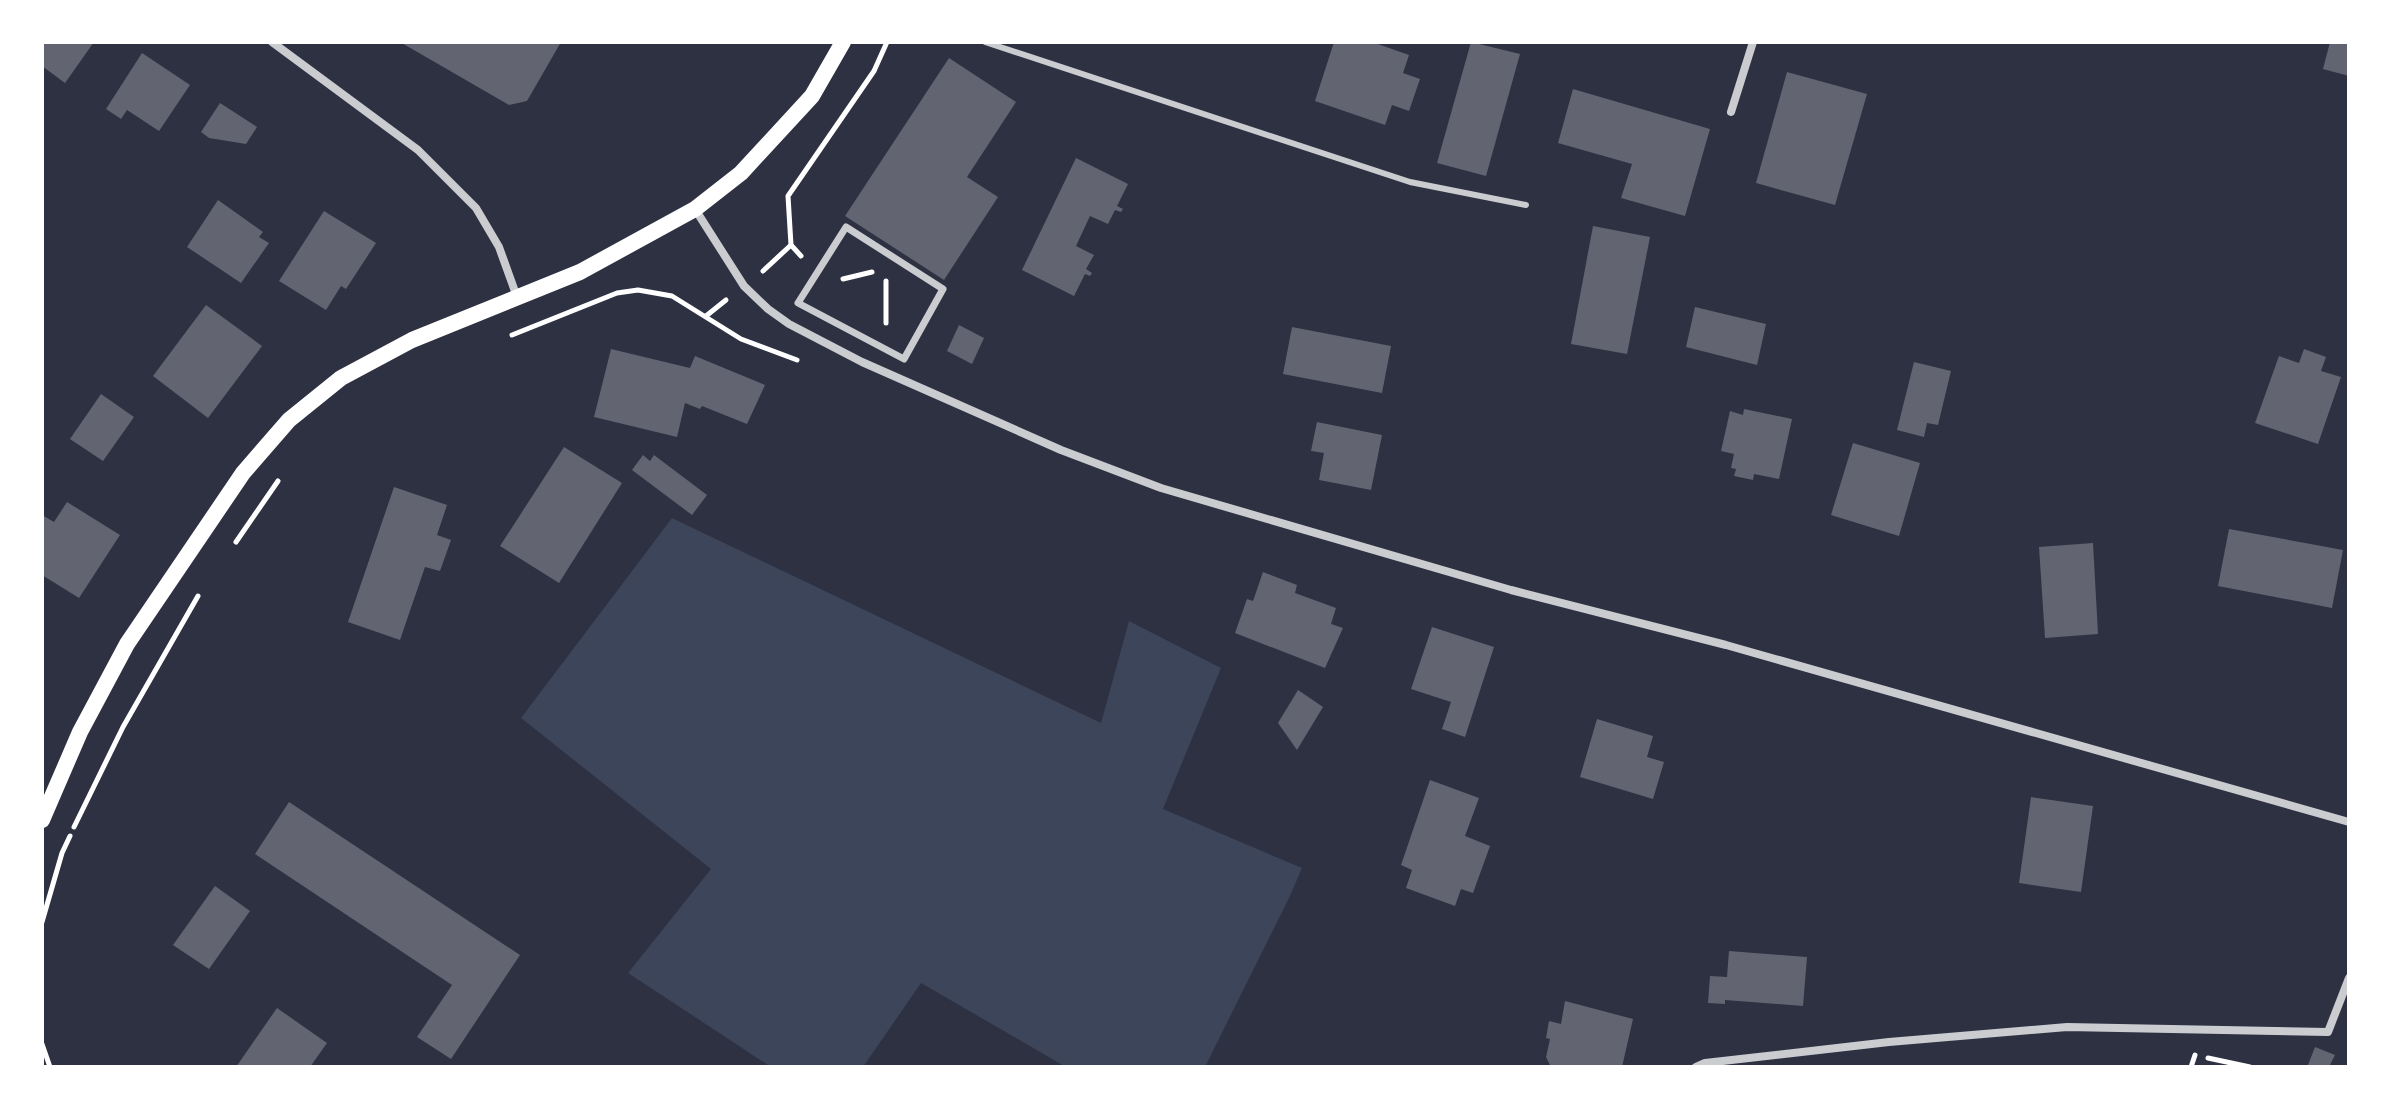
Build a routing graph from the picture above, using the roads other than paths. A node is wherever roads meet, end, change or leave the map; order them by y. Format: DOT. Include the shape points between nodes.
graph roads {
  1 [pos="272,42"];
  2 [pos="843,42"];
  3 [pos="985,42"];
  4 [pos="1753,42"];
  5 [pos="1731,112"];
  6 [pos="1526,205"];
  7 [pos="695,209"];
  8 [pos="517,297"];
  9 [pos="868,340"];
  10 [pos="42,820"];
  11 [pos="2349,822"];
  12 [pos="2349,978"];
  13 [pos="1696,1067"];
  1 -- 8 [label="street" via="418,150 476,208 499,247"];
  2 -- 7 [label="main road" via="812,96 741,173"];
  3 -- 6 [label="lane" via="1410,182"];
  4 -- 5 [label="street"];
  7 -- 8 [label="main road" via="580,272"];
  7 -- 11 [label="street" via="744,286 789,324 1061,450 1161,488"];
  8 -- 10 [label="main road" via="412,340 341,378 289,420 243,473 127,644 80,732"];
  9 -- 9 [label="street" via="904,359 943,289 846,227 798,303"];
  12 -- 13 [label="street" via="2328,1032 2067,1027"];
}
